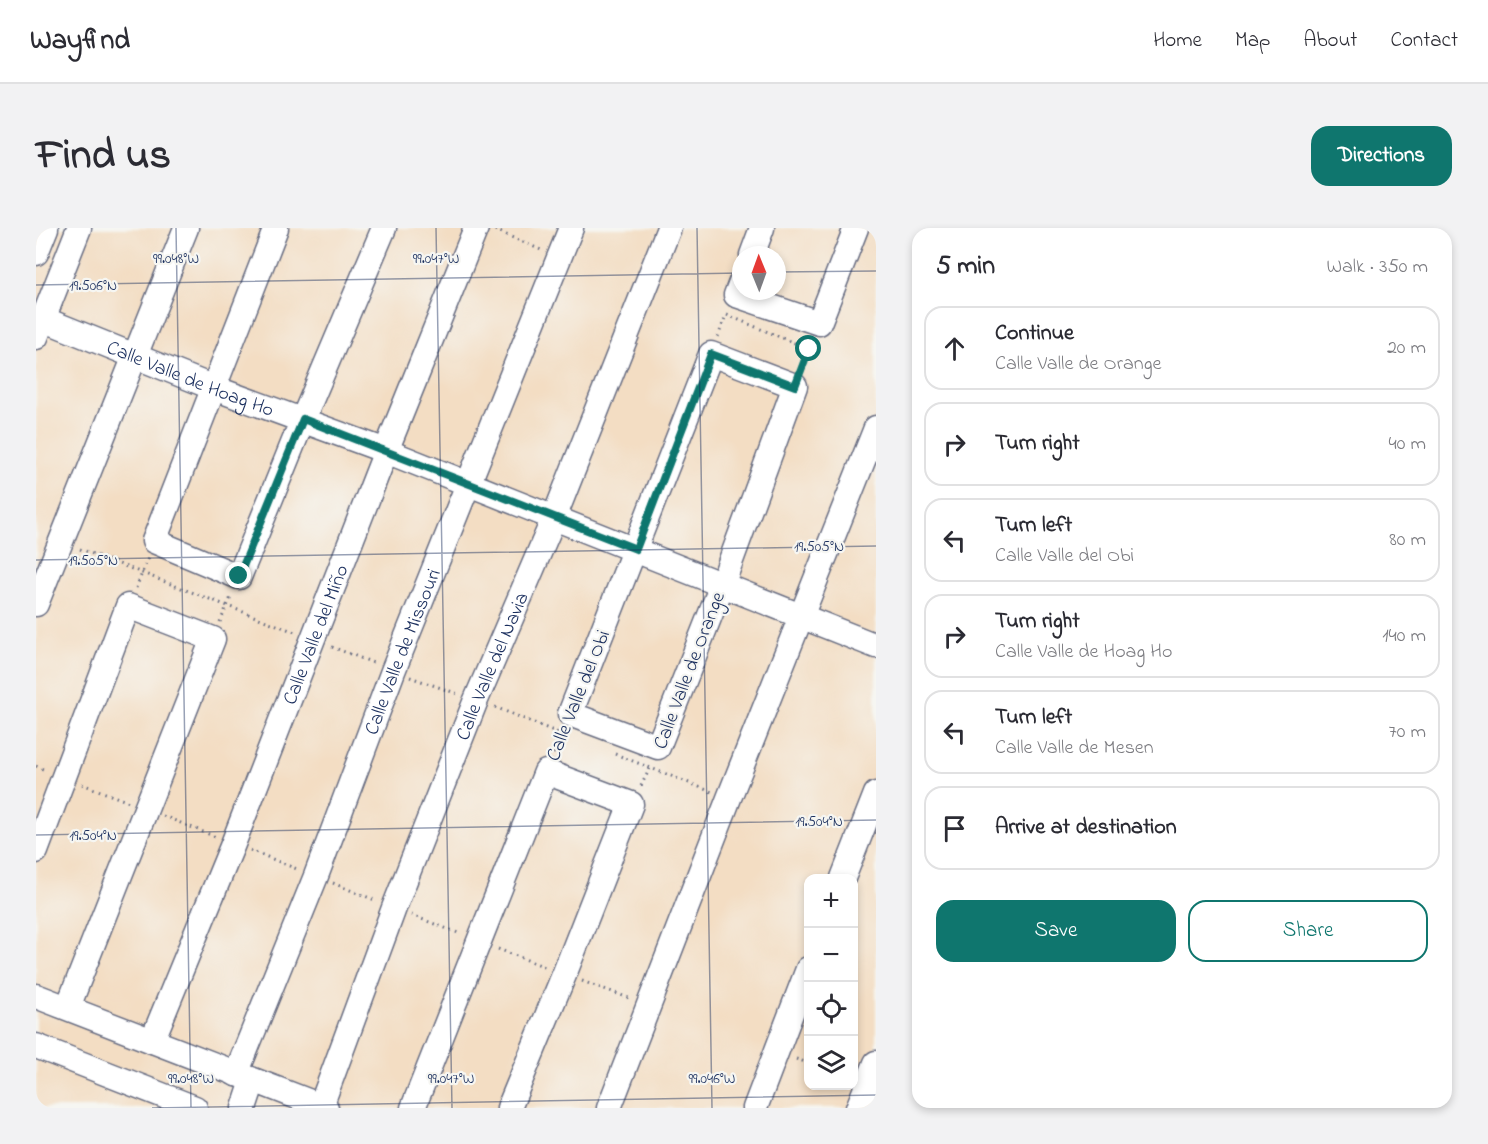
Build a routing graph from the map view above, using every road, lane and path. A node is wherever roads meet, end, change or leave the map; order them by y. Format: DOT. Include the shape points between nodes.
graph roads {
  1 [pos="46,228"];
  2 [pos="79,228"];
  3 [pos="186,228"];
  4 [pos="276,228"];
  5 [pos="384,228"];
  6 [pos="476,228"];
  7 [pos="490,228"];
  8 [pos="571,228"];
  9 [pos="669,228"];
  10 [pos="762,228"];
  11 [pos="856,228"];
  12 [pos="755,246"];
  13 [pos="36,253"];
  14 [pos="560,258"];
  15 [pos="733,300"];
  16 [pos="738,300"];
  17 [pos="744,300"];
  18 [pos="819,323"];
  19 [pos="40,328"];
  20 [pos="809,349"];
  21 [pos="711,354"];
  22 [pos="134,356"];
  23 [pos="795,386"];
  24 [pos="214,388"];
  25 [pos="303,419"];
  26 [pos="876,428"];
  27 [pos="386,451"];
  28 [pos="469,484"];
  29 [pos="554,518"];
  30 [pos="154,541"];
  31 [pos="636,549"];
  32 [pos="239,576"];
  33 [pos="722,585"];
  34 [pos="36,604"];
  35 [pos="128,606"];
  36 [pos="802,615"];
  37 [pos="213,639"];
  38 [pos="876,646"];
  39 [pos="570,714"];
  40 [pos="658,747"];
  41 [pos="36,766"];
  42 [pos="546,772"];
  43 [pos="63,777"];
  44 [pos="876,794"];
  45 [pos="631,804"];
  46 [pos="147,809"];
  47 [pos="233,843"];
  48 [pos="36,851"];
  49 [pos="845,874"];
  50 [pos="316,876"];
  51 [pos="394,908"];
  52 [pos="480,942"];
  53 [pos="564,975"];
  54 [pos="804,979"];
  55 [pos="36,996"];
  56 [pos="649,1006"];
  57 [pos="68,1007"];
  58 [pos="152,1041"];
  59 [pos="36,1046"];
  60 [pos="876,1063"];
  61 [pos="245,1078"];
  62 [pos="323,1107"];
  63 [pos="195,1108"];
  64 [pos="244,1108"];
  65 [pos="413,1108"];
  66 [pos="509,1108"];
  67 [pos="609,1108"];
  68 [pos="755,1108"];
  69 [pos="858,1108"];
  1 -- 13 [label="street"];
  2 -- 19 [label="street"];
  3 -- 22 [label="street"];
  4 -- 24 [label="street"];
  5 -- 25 [label="street"];
  6 -- 27 [label="street, Calle Valle del Miño"];
  7 -- 14 [label="path"];
  8 -- 14 [label="street, Calle Valle de Missouri"];
  9 -- 29 [label="street, Calle Valle del Navia"];
  10 -- 12 [label="street"];
  11 -- 18 [label="street"];
  14 -- 28 [label="street, Calle Valle de Missouri"];
  15 -- 21 [label="path"];
  16 -- 20 [label="path"];
  17 -- 18 [label="street"];
  18 -- 20 [label="path"];
  19 -- 22 [label="street, Calle Valle de Hoag Ho"];
  20 -- 23 [label="path"];
  21 -- 23 [label="street"];
  21 -- 31 [label="street, Calle Valle del Obi"];
  22 -- 24 [label="street, Calle Valle de Hoag Ho"];
  22 -- 34 [label="street"];
  23 -- 33 [label="street, Calle Valle de Orange"];
  24 -- 25 [label="street, Calle Valle de Hoag Ho"];
  24 -- 30 [label="street"];
  25 -- 27 [label="street, Calle Valle de Hoag Ho"];
  25 -- 32 [label="street"];
  26 -- 36 [label="street"];
  27 -- 28 [label="street, Calle Valle de Hoag Ho"];
  27 -- 47 [label="street, Calle Valle del Miño"];
  28 -- 29 [label="street, Calle Valle de Hoag Ho"];
  28 -- 50 [label="street, Calle Valle de Missouri"];
  29 -- 31 [label="street, Calle Valle de Hoag Ho"];
  29 -- 51 [label="street, Calle Valle del Navia" via="476,700"];
  30 -- 32 [label="street"];
  30 -- 35 [label="path"];
  31 -- 33 [label="street, Calle Valle de Hoag Ho"];
  31 -- 39 [label="street, Calle Valle del Obi"];
  32 -- 37 [label="path"];
  33 -- 36 [label="street, Calle Valle de Hoag Ho"];
  33 -- 40 [label="street, Calle Valle de Orange"];
  35 -- 37 [label="street"];
  35 -- 43 [label="street"];
  36 -- 38 [label="street, Calle Valle de Hoag Ho"];
  36 -- 56 [label="street"];
  37 -- 46 [label="street"];
  39 -- 40 [label="street"];
  39 -- 42 [label="path, Calle Valle del Obi"];
  40 -- 45 [label="path, Calle Valle de Orange"];
  41 -- 43 [label="path"];
  42 -- 45 [label="street"];
  42 -- 52 [label="street, Calle Valle del Obi"];
  43 -- 46 [label="path"];
  43 -- 48 [label="street"];
  44 -- 49 [label="street"];
  45 -- 53 [label="street"];
  46 -- 47 [label="path"];
  46 -- 57 [label="street"];
  47 -- 50 [label="path"];
  47 -- 58 [label="street, Calle Valle del Miño"];
  50 -- 51 [label="path"];
  50 -- 61 [label="street, Calle Valle de Missouri"];
  51 -- 52 [label="path"];
  51 -- 62 [label="street, Calle Valle del Navia"];
  52 -- 53 [label="path"];
  52 -- 65 [label="street, Calle Valle del Obi"];
  53 -- 56 [label="path"];
  53 -- 66 [label="street"];
  54 -- 68 [label="street"];
  55 -- 57 [label="street"];
  56 -- 67 [label="street"];
  57 -- 58 [label="street"];
  58 -- 61 [label="street"];
  59 -- 63 [label="street"];
  60 -- 69 [label="street"];
  61 -- 62 [label="street"];
  61 -- 64 [label="street, Calle Valle de Missouri"];
}
